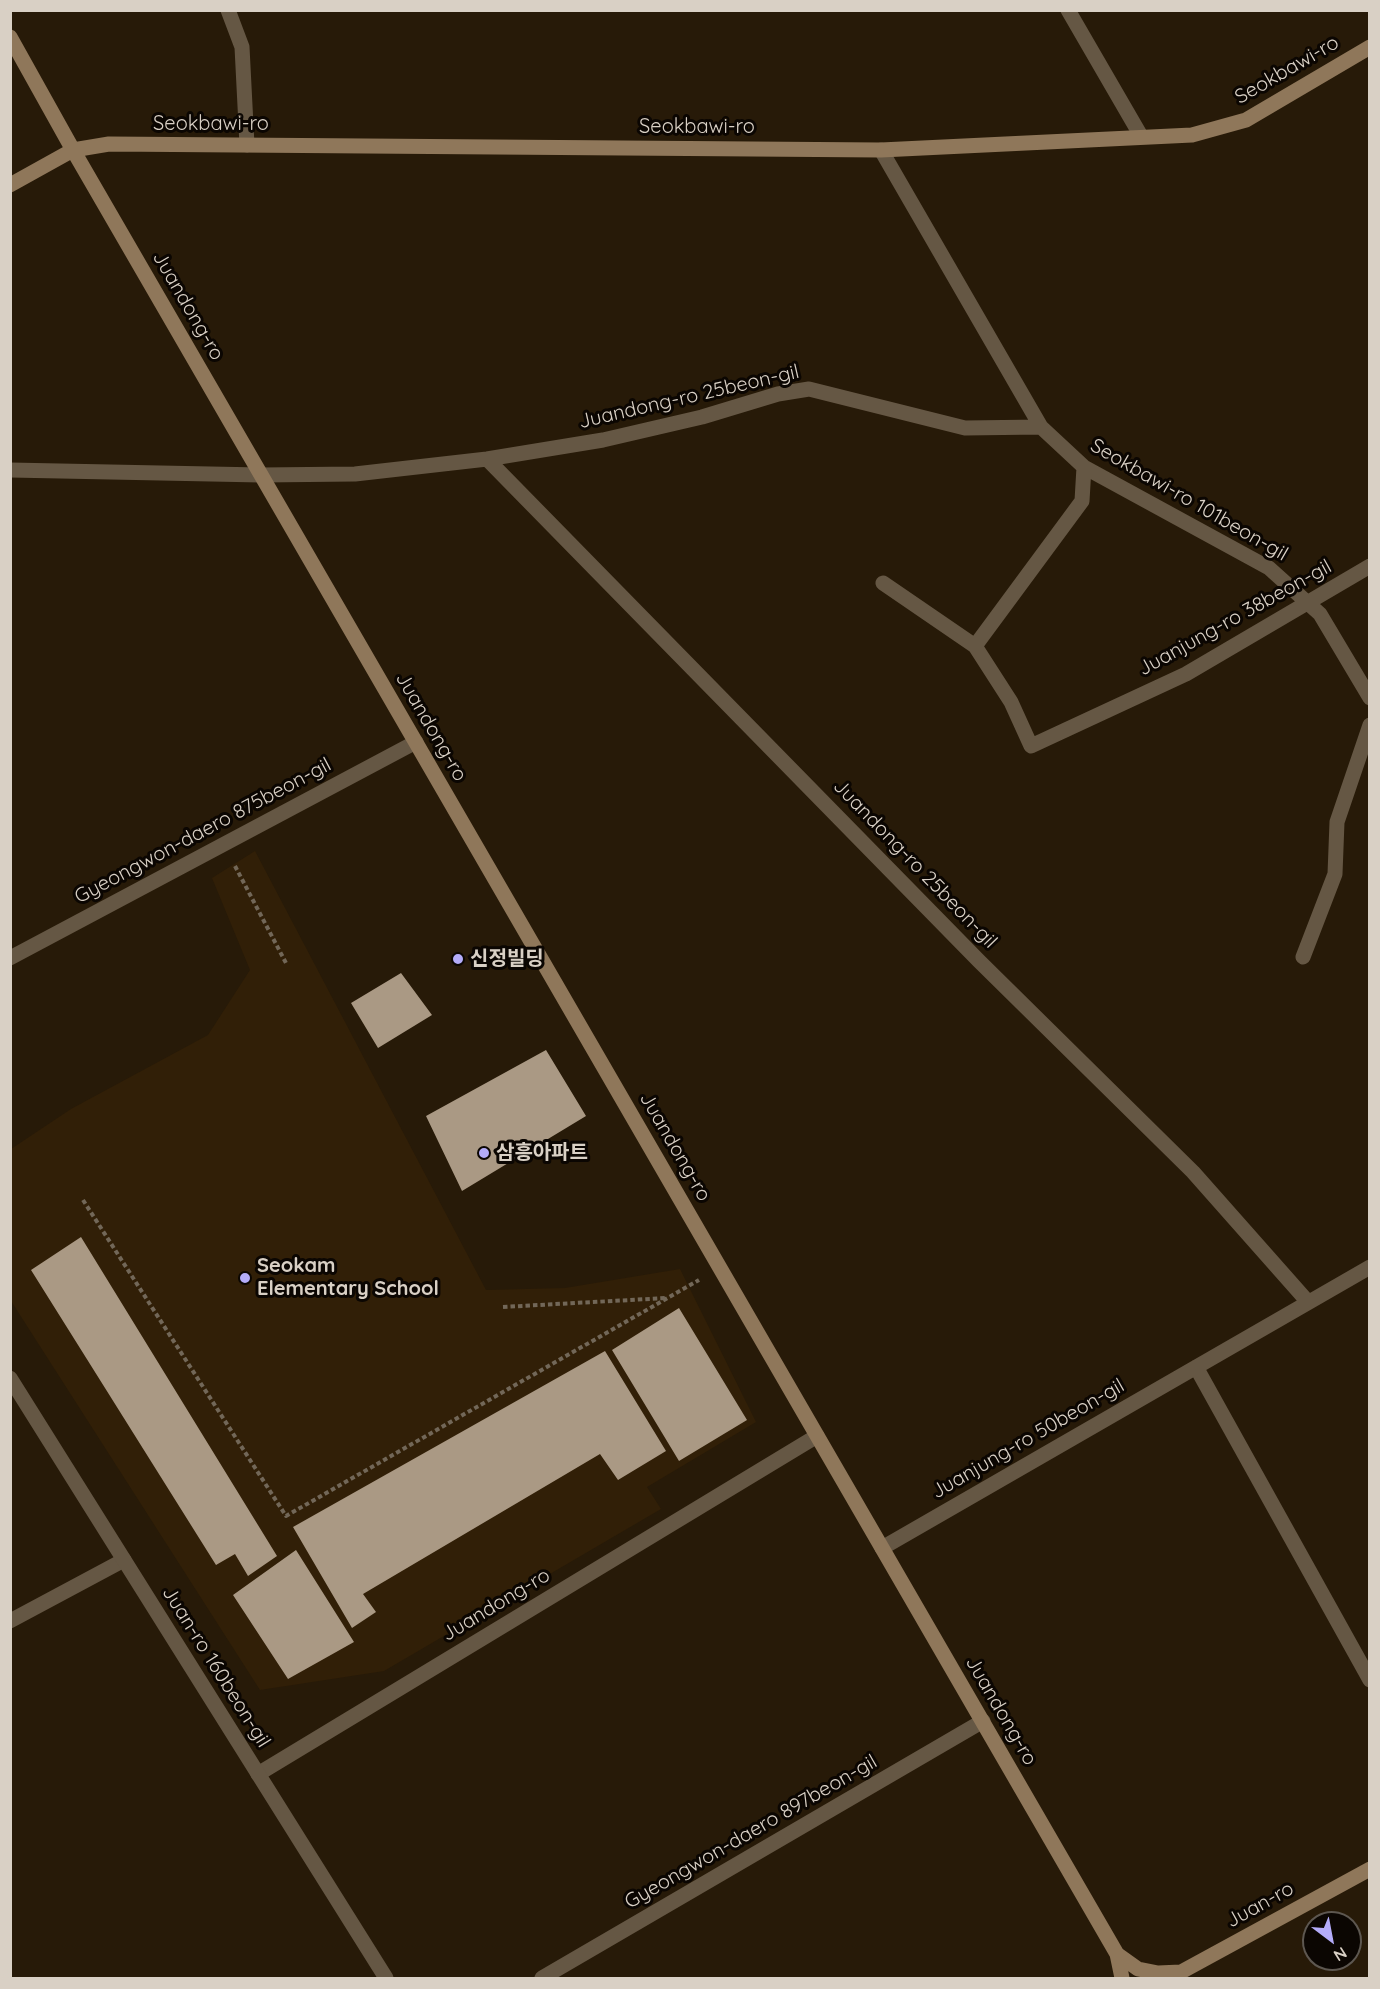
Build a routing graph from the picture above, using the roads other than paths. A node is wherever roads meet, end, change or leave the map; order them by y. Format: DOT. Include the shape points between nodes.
graph roads {
  1 [pos="228,10"];
  2 [pos="1068,10"];
  3 [pos="10,37"];
  4 [pos="1370,47"];
  5 [pos="1141,136"];
  6 [pos="247,145"];
  7 [pos="73,150"];
  8 [pos="881,150"];
  9 [pos="10,185"];
  10 [pos="1041,427"];
  11 [pos="487,459"];
  12 [pos="1084,467"];
  13 [pos="10,470"];
  14 [pos="261,475"];
  15 [pos="1370,566"];
  16 [pos="883,583"];
  17 [pos="1309,602"];
  18 [pos="975,646"];
  19 [pos="1370,698"];
  20 [pos="1370,725"];
  21 [pos="416,742"];
  22 [pos="10,957"];
  23 [pos="1303,957"];
  24 [pos="1370,1267"];
  25 [pos="1308,1302"];
  26 [pos="1196,1367"];
  27 [pos="10,1378"];
  28 [pos="818,1436"];
  29 [pos="882,1548"];
  30 [pos="124,1560"];
  31 [pos="10,1621"];
  32 [pos="1370,1680"];
  33 [pos="982,1721"];
  34 [pos="258,1774"];
  35 [pos="1370,1869"];
  36 [pos="1118,1954"];
  37 [pos="1176,1975"];
  38 [pos="386,1978"];
  39 [pos="542,1978"];
  40 [pos="1122,1978"];
  1 -- 6 [label="street" via="242,47"];
  2 -- 5 [label="street"];
  3 -- 7 [label="street, Juandong-ro"];
  4 -- 5 [label="street, Seokbawi-ro" via="1246,120 1192,135"];
  5 -- 8 [label="street, Seokbawi-ro"];
  6 -- 7 [label="street, Seokbawi-ro" via="109,144"];
  6 -- 8 [label="street, Seokbawi-ro"];
  7 -- 9 [label="street, Seokbawi-ro"];
  7 -- 14 [label="street, Juandong-ro"];
  8 -- 10 [label="street, Seokbawi-ro 101beon-gil"];
  10 -- 11 [label="street, Juandong-ro 25beon-gil" via="965,428 809,389 603,440"];
  10 -- 12 [label="street, Seokbawi-ro 101beon-gil"];
  11 -- 14 [label="street, Juandong-ro 25beon-gil" via="355,474"];
  11 -- 25 [label="street, Juandong-ro 25beon-gil" via="979,961 1193,1172"];
  12 -- 17 [label="street, Seokbawi-ro 101beon-gil" via="1269,568"];
  12 -- 18 [label="street" via="1082,501"];
  13 -- 14 [label="street, Juandong-ro 25beon-gil"];
  14 -- 21 [label="street, Juandong-ro"];
  15 -- 17 [label="street, Juanjung-ro 38beon-gil"];
  16 -- 18 [label="street, Juanjung-ro 38beon-gil"];
  17 -- 18 [label="street, Juanjung-ro 38beon-gil" via="1186,674 1031,746 1011,702"];
  17 -- 19 [label="street, Seokbawi-ro 101beon-gil"];
  20 -- 23 [label="street" via="1337,822 1335,874"];
  21 -- 22 [label="street, Gyeongwon-daero 875beon-gil"];
  21 -- 28 [label="street, Juandong-ro"];
  24 -- 25 [label="street, Juanjung-ro 50beon-gil"];
  25 -- 26 [label="street, Juanjung-ro 50beon-gil"];
  26 -- 29 [label="street, Juanjung-ro 50beon-gil"];
  26 -- 32 [label="street"];
  27 -- 30 [label="street, Juan-ro 160beon-gil"];
  28 -- 29 [label="street, Juandong-ro"];
  28 -- 34 [label="street, Juandong-ro"];
  29 -- 33 [label="street, Juandong-ro"];
  30 -- 31 [label="street"];
  30 -- 34 [label="street, Juan-ro 160beon-gil"];
  33 -- 36 [label="street, Juandong-ro"];
  33 -- 39 [label="street, Gyeongwon-daero 897beon-gil"];
  34 -- 38 [label="street, Juan-ro 160beon-gil"];
  35 -- 37 [label="street, Juan-ro"];
  36 -- 37 [label="street" via="1138,1969"];
  36 -- 40 [label="street, Juandong-ro"];
}
